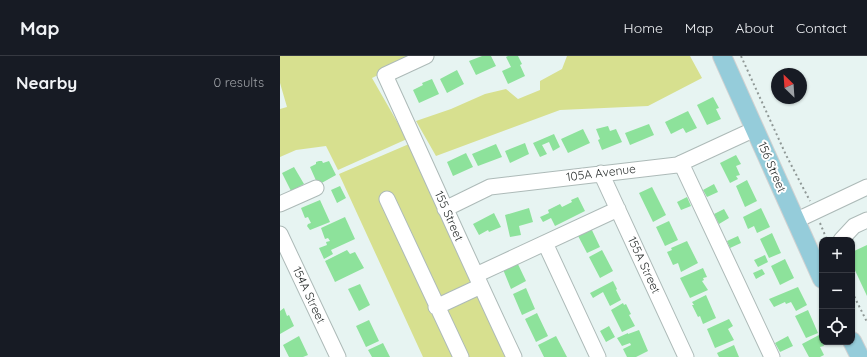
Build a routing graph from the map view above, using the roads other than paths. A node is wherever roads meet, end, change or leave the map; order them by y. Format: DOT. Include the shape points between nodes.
graph roads {
  1 [pos="426,56"];
  2 [pos="722,56"];
  3 [pos="755,129"];
  4 [pos="681,163"];
  5 [pos="601,173"];
  6 [pos="867,187"];
  7 [pos="316,188"];
  8 [pos="387,199"];
  9 [pos="280,204"];
  10 [pos="445,209"];
  11 [pos="618,209"];
  12 [pos="867,220"];
  13 [pos="795,221"];
  14 [pos="280,234"];
  15 [pos="844,237"];
  16 [pos="545,243"];
  17 [pos="821,273"];
  18 [pos="479,281"];
  19 [pos="436,307"];
  20 [pos="855,339"];
  21 [pos="854,345"];
  22 [pos="867,348"];
  23 [pos="338,357"];
  24 [pos="461,357"];
  25 [pos="514,357"];
  26 [pos="598,357"];
  27 [pos="686,357"];
  28 [pos="772,357"];
  29 [pos="860,357"];
  1 -- 10 [label="street, 155 Street" via="385,75"];
  2 -- 3 [label="main road, 156 Street"];
  3 -- 4 [label="street, 105A Avenue"];
  3 -- 13 [label="main road, 156 Street"];
  4 -- 5 [label="street, 105A Avenue"];
  4 -- 28 [label="street"];
  5 -- 10 [label="street, 105A Avenue" via="490,187"];
  5 -- 11 [label="street, 155A Street"];
  6 -- 13 [label="street"];
  7 -- 9 [label="street"];
  8 -- 19 [label="street"];
  10 -- 18 [label="street, 155 Street"];
  11 -- 16 [label="street"];
  11 -- 27 [label="street, 155A Street"];
  12 -- 15 [label="street" via="854,226"];
  13 -- 17 [label="main road, 156 Street"];
  14 -- 23 [label="street, 154A Street"];
  16 -- 18 [label="street"];
  16 -- 26 [label="street"];
  18 -- 19 [label="street"];
  18 -- 25 [label="street, 155 Street"];
  19 -- 24 [label="street"];
  20 -- 22 [label="street"];
  21 -- 29 [label="main road"];
}
